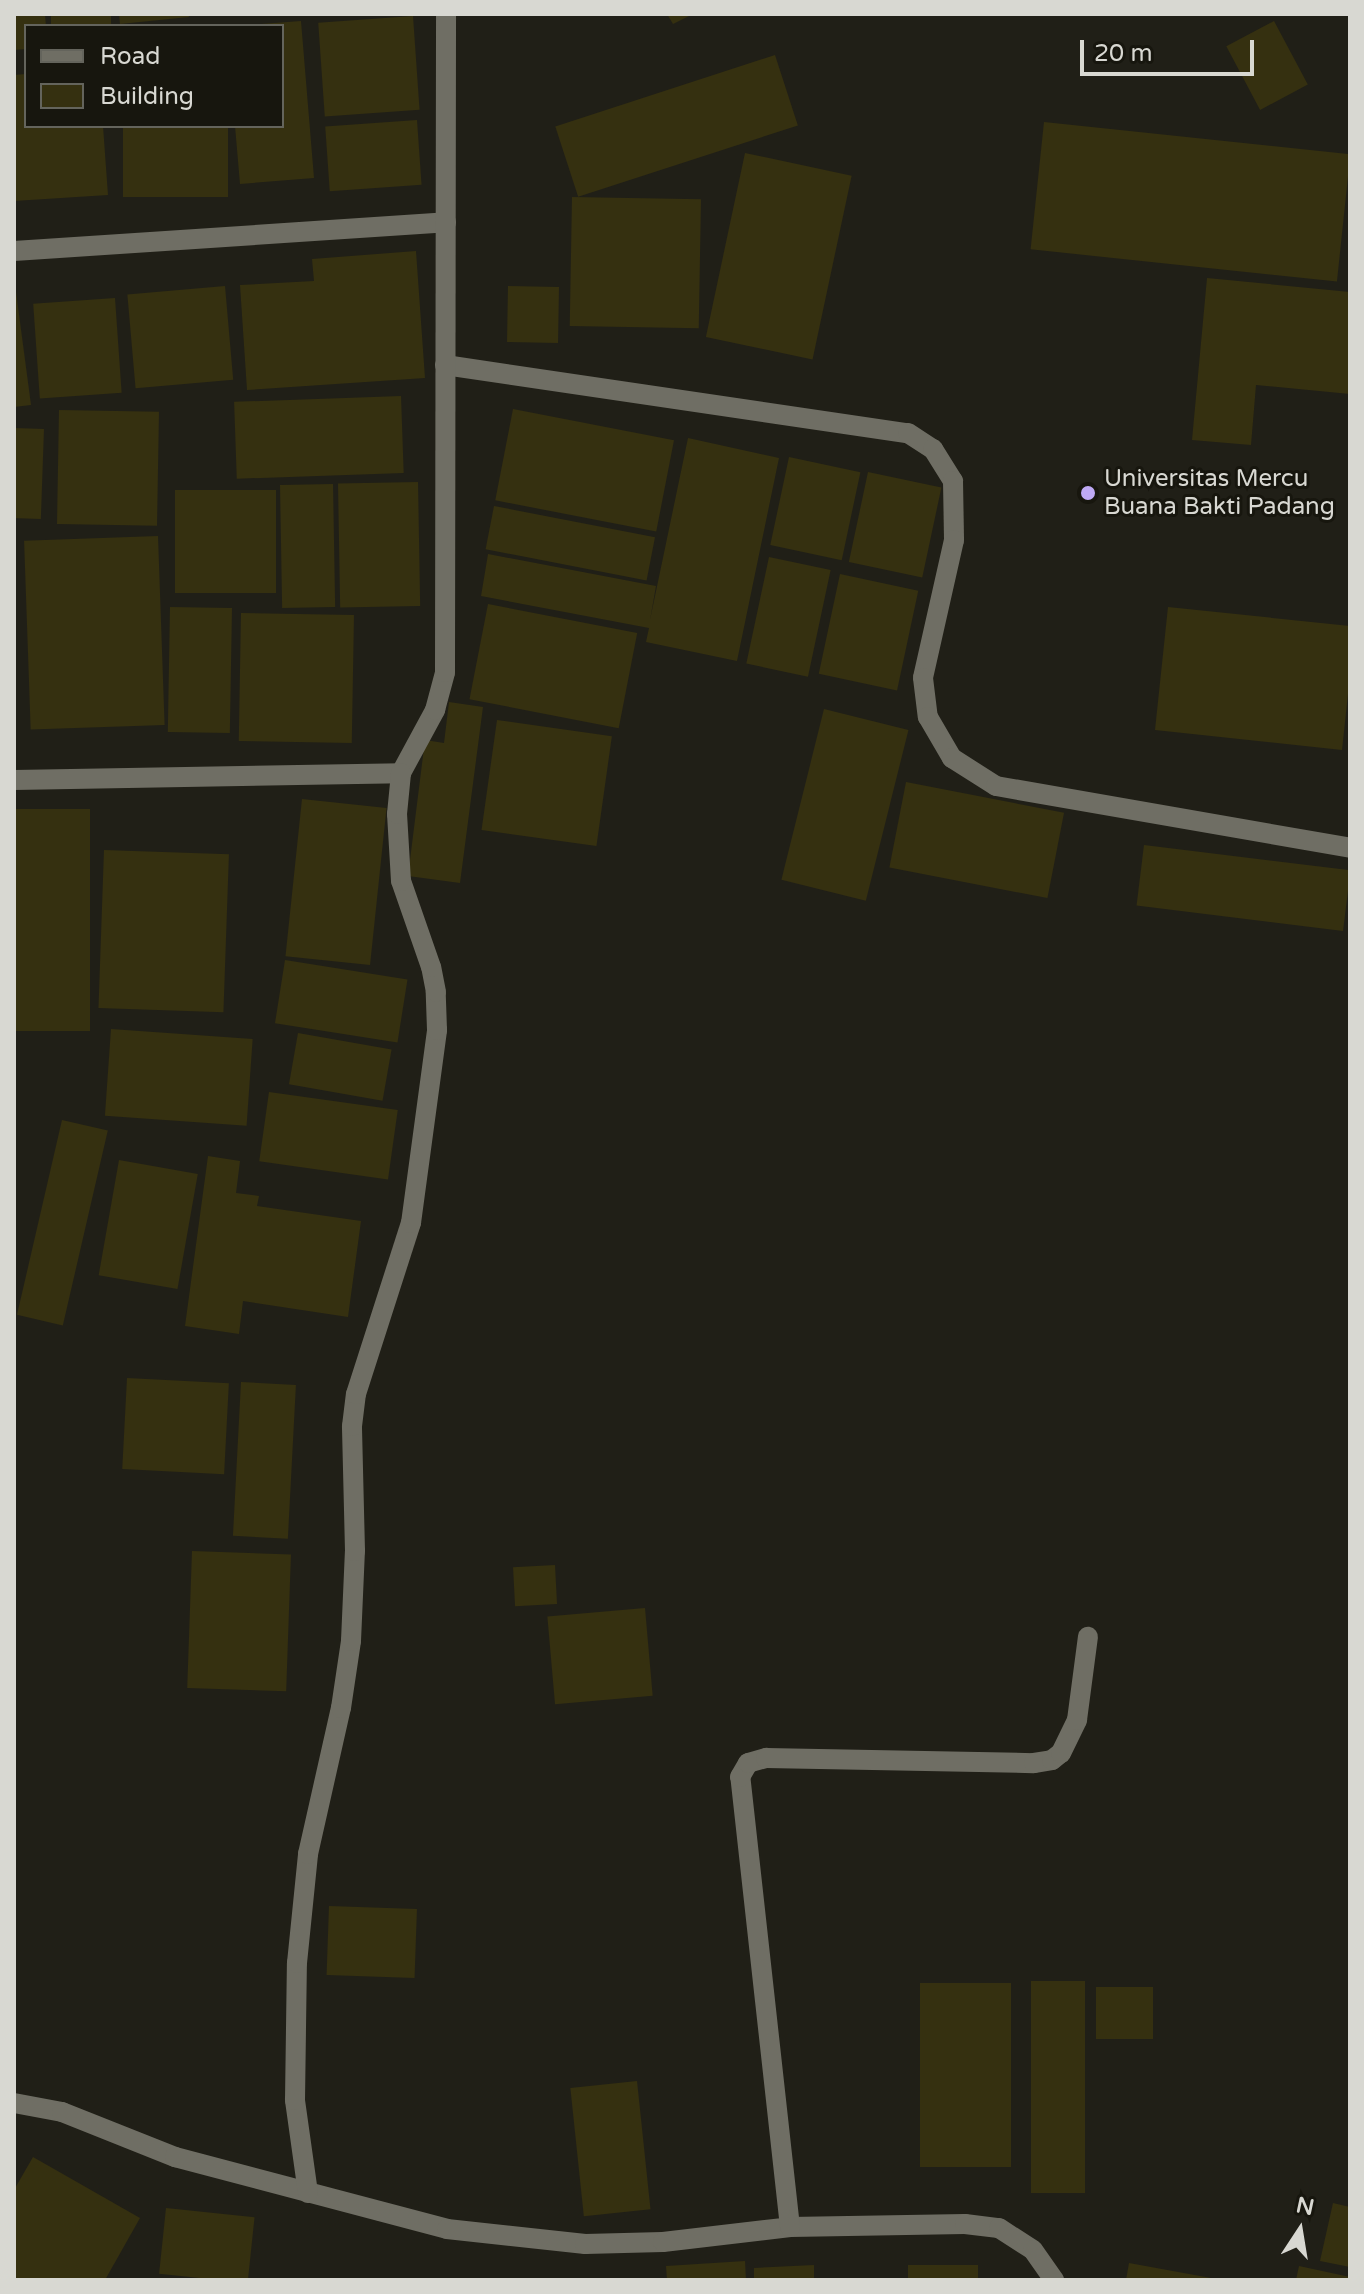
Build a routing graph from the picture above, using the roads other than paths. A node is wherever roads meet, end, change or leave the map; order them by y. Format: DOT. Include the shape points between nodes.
graph roads {
  1 [pos="446,14"];
  2 [pos="446,222"];
  3 [pos="14,251"];
  4 [pos="445,365"];
  5 [pos="401,773"];
  6 [pos="14,780"];
  7 [pos="1350,848"];
  8 [pos="1088,1637"];
  9 [pos="14,2103"];
  10 [pos="308,2193"];
  11 [pos="790,2227"];
  12 [pos="1054,2280"];
  1 -- 2 [label="street"];
  2 -- 3 [label="street"];
  2 -- 4 [label="street"];
  4 -- 5 [label="street" via="445,672 435,710"];
  4 -- 7 [label="street" via="908,433 933,449 953,481 954,540 923,678 928,717 952,758 996,786"];
  5 -- 6 [label="street"];
  5 -- 10 [label="street" via="401,881 431,967 437,1030 411,1223 356,1394 352,1426 351,1641 308,1854 297,1963 295,2100"];
  8 -- 11 [label="street" via="1077,1720 1052,1760 766,1758 748,1763 740,1777"];
  9 -- 10 [label="street" via="62,2112 175,2157"];
  10 -- 11 [label="street" via="447,2229 585,2244 663,2242"];
  11 -- 12 [label="street" via="999,2228 1033,2250"];
}
